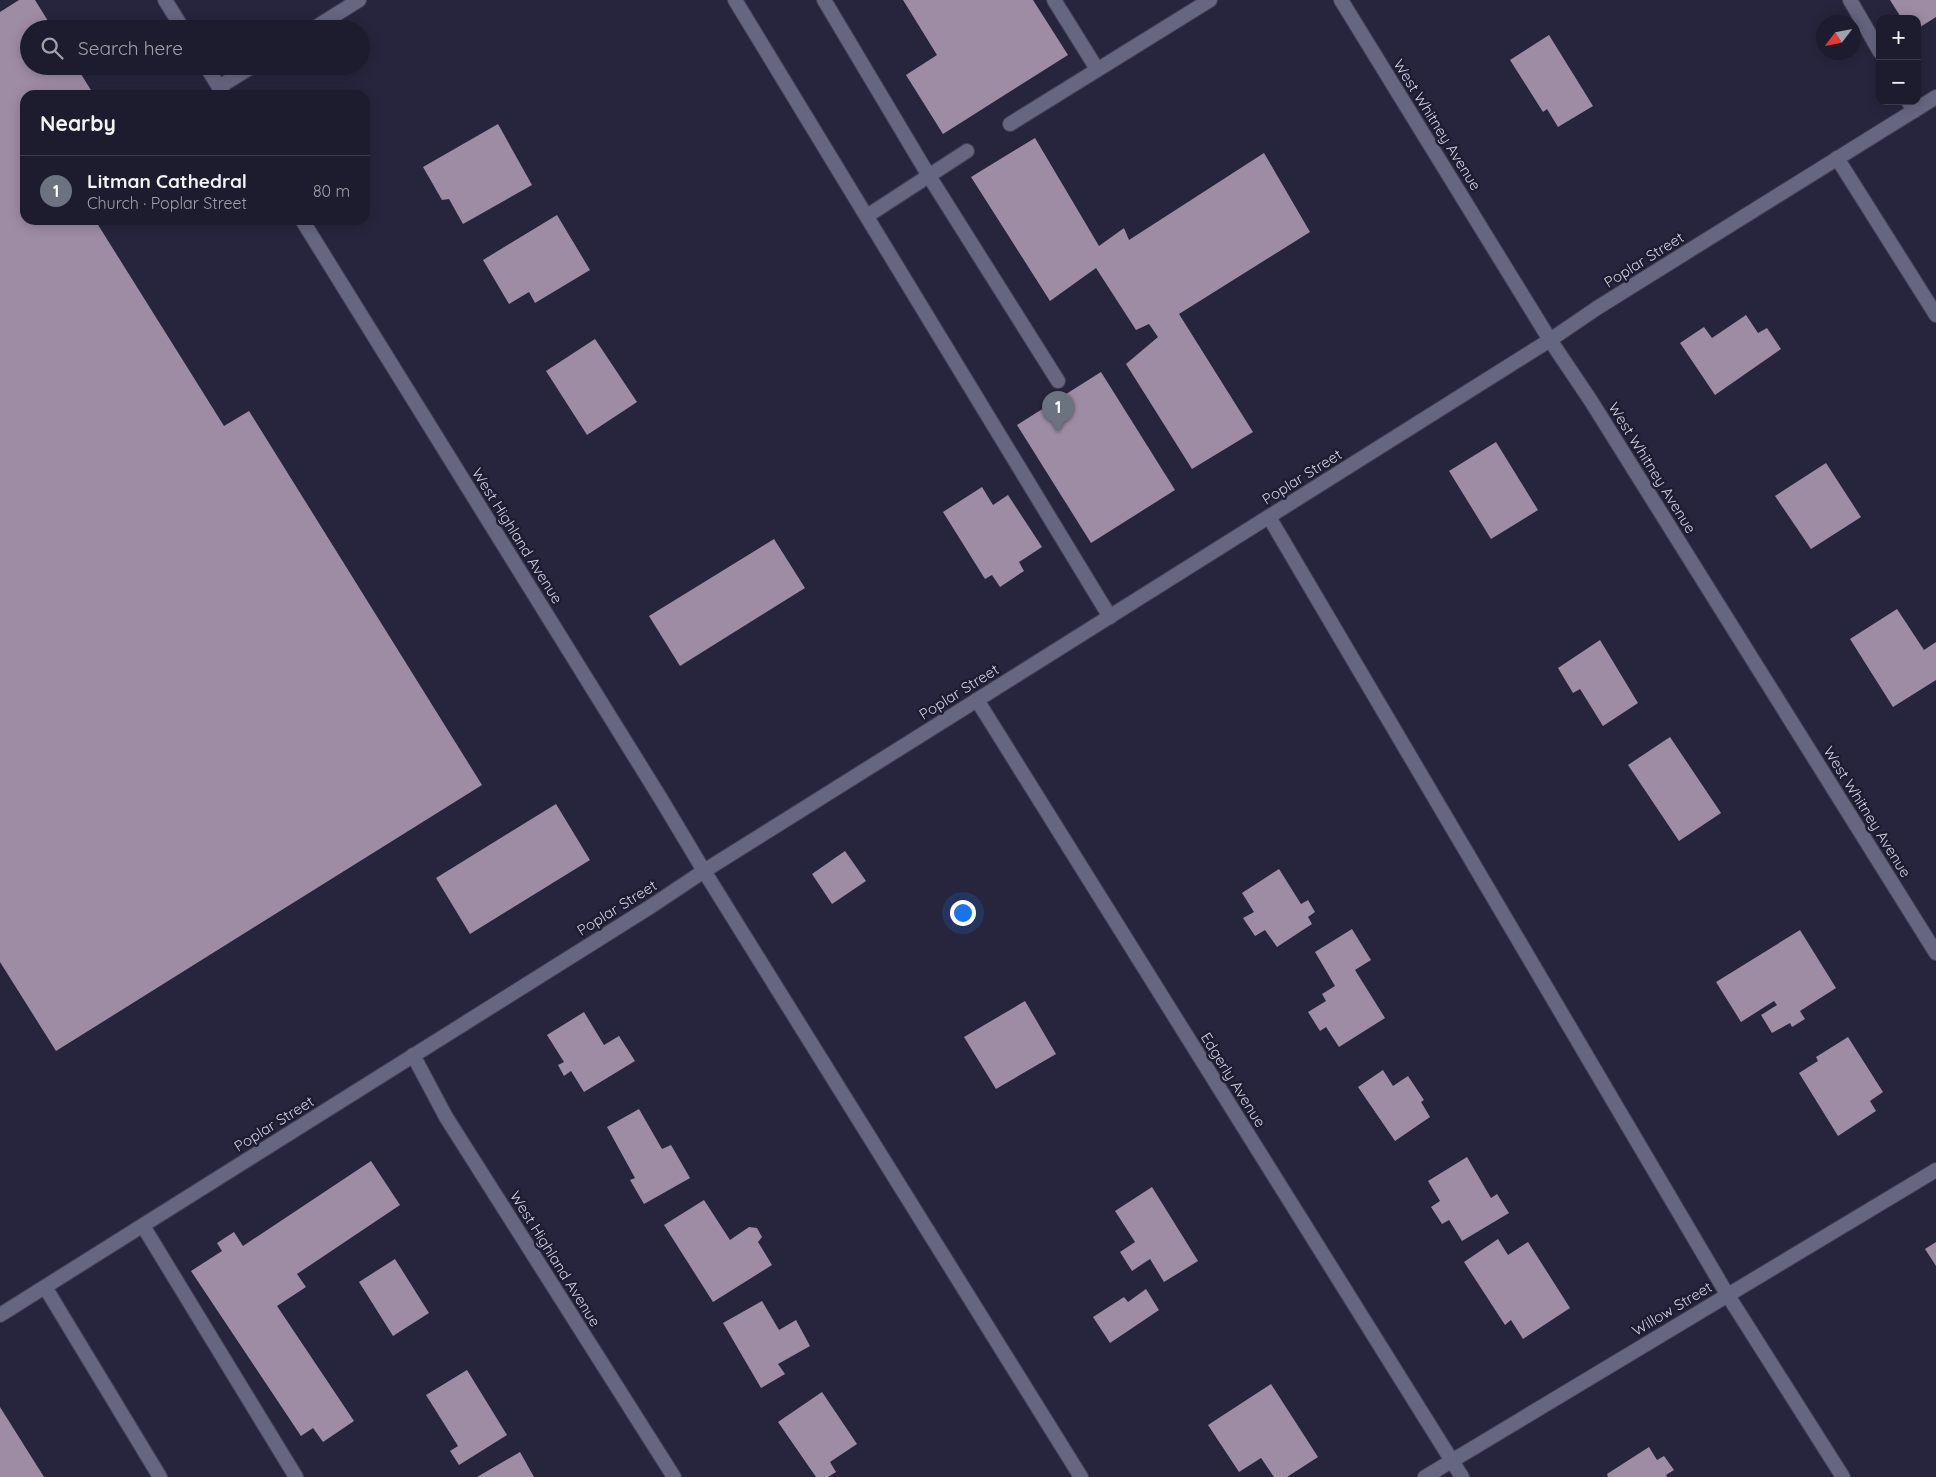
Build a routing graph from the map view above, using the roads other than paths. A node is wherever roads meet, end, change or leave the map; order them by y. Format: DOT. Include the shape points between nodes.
graph roads {
  1 [pos="165,0"];
  2 [pos="359,0"];
  3 [pos="735,0"];
  4 [pos="824,0"];
  5 [pos="1054,0"];
  6 [pos="1210,0"];
  7 [pos="1342,0"];
  8 [pos="1850,0"];
  9 [pos="177,20"];
  10 [pos="327,20"];
  11 [pos="1876,45"];
  12 [pos="1097,69"];
  13 [pos="212,75"];
  14 [pos="241,75"];
  15 [pos="221,90"];
  16 [pos="223,90"];
  17 [pos="1936,97"];
  18 [pos="1911,106"];
  19 [pos="1010,124"];
  20 [pos="967,151"];
  21 [pos="1837,158"];
  22 [pos="930,176"];
  23 [pos="867,216"];
  24 [pos="305,225"];
  25 [pos="1936,315"];
  26 [pos="1550,340"];
  27 [pos="1058,381"];
  28 [pos="1269,517"];
  29 [pos="1110,617"];
  30 [pos="977,700"];
  31 [pos="704,871"];
  32 [pos="1936,953"];
  33 [pos="413,1055"];
  34 [pos="1936,1170"];
  35 [pos="142,1226"];
  36 [pos="45,1287"];
  37 [pos="1727,1294"];
  38 [pos="0,1315"];
  39 [pos="1452,1460"];
  40 [pos="160,1477"];
  41 [pos="296,1477"];
  42 [pos="674,1477"];
  43 [pos="1081,1477"];
  44 [pos="1425,1477"];
  45 [pos="1462,1477"];
  46 [pos="1844,1477"];
  1 -- 9 [label="street"];
  2 -- 10 [label="street"];
  3 -- 23 [label="street"];
  4 -- 22 [label="street"];
  5 -- 12 [label="street"];
  6 -- 12 [label="street"];
  7 -- 26 [label="street, West Whitney Avenue"];
  8 -- 11 [label="street"];
  12 -- 19 [label="street"];
  13 -- 15 [label="street"];
  14 -- 16 [label="street"];
  17 -- 18 [label="street, Poplar Street"];
  18 -- 21 [label="street, Poplar Street"];
  20 -- 22 [label="street"];
  21 -- 25 [label="street"];
  21 -- 26 [label="street, Poplar Street"];
  22 -- 23 [label="street"];
  22 -- 27 [label="street"];
  23 -- 29 [label="street"];
  24 -- 31 [label="street, West Highland Avenue"];
  26 -- 28 [label="street, Poplar Street"];
  26 -- 32 [label="street, West Whitney Avenue"];
  28 -- 29 [label="street, Poplar Street"];
  28 -- 37 [label="street"];
  29 -- 30 [label="street, Poplar Street"];
  30 -- 31 [label="street, Poplar Street"];
  30 -- 39 [label="street, Edgerly Avenue"];
  31 -- 33 [label="street, Poplar Street"];
  31 -- 43 [label="street, West Highland Avenue"];
  33 -- 35 [label="street, Poplar Street"];
  33 -- 42 [label="street, West Highland Avenue" via="446,1117"];
  34 -- 37 [label="street, Willow Street"];
  35 -- 36 [label="street, Poplar Street"];
  35 -- 41 [label="street"];
  36 -- 38 [label="street, Poplar Street"];
  36 -- 40 [label="street"];
  37 -- 39 [label="street, Willow Street"];
  37 -- 46 [label="street"];
  39 -- 44 [label="street, Willow Street"];
  39 -- 45 [label="street, Edgerly Avenue"];
}
